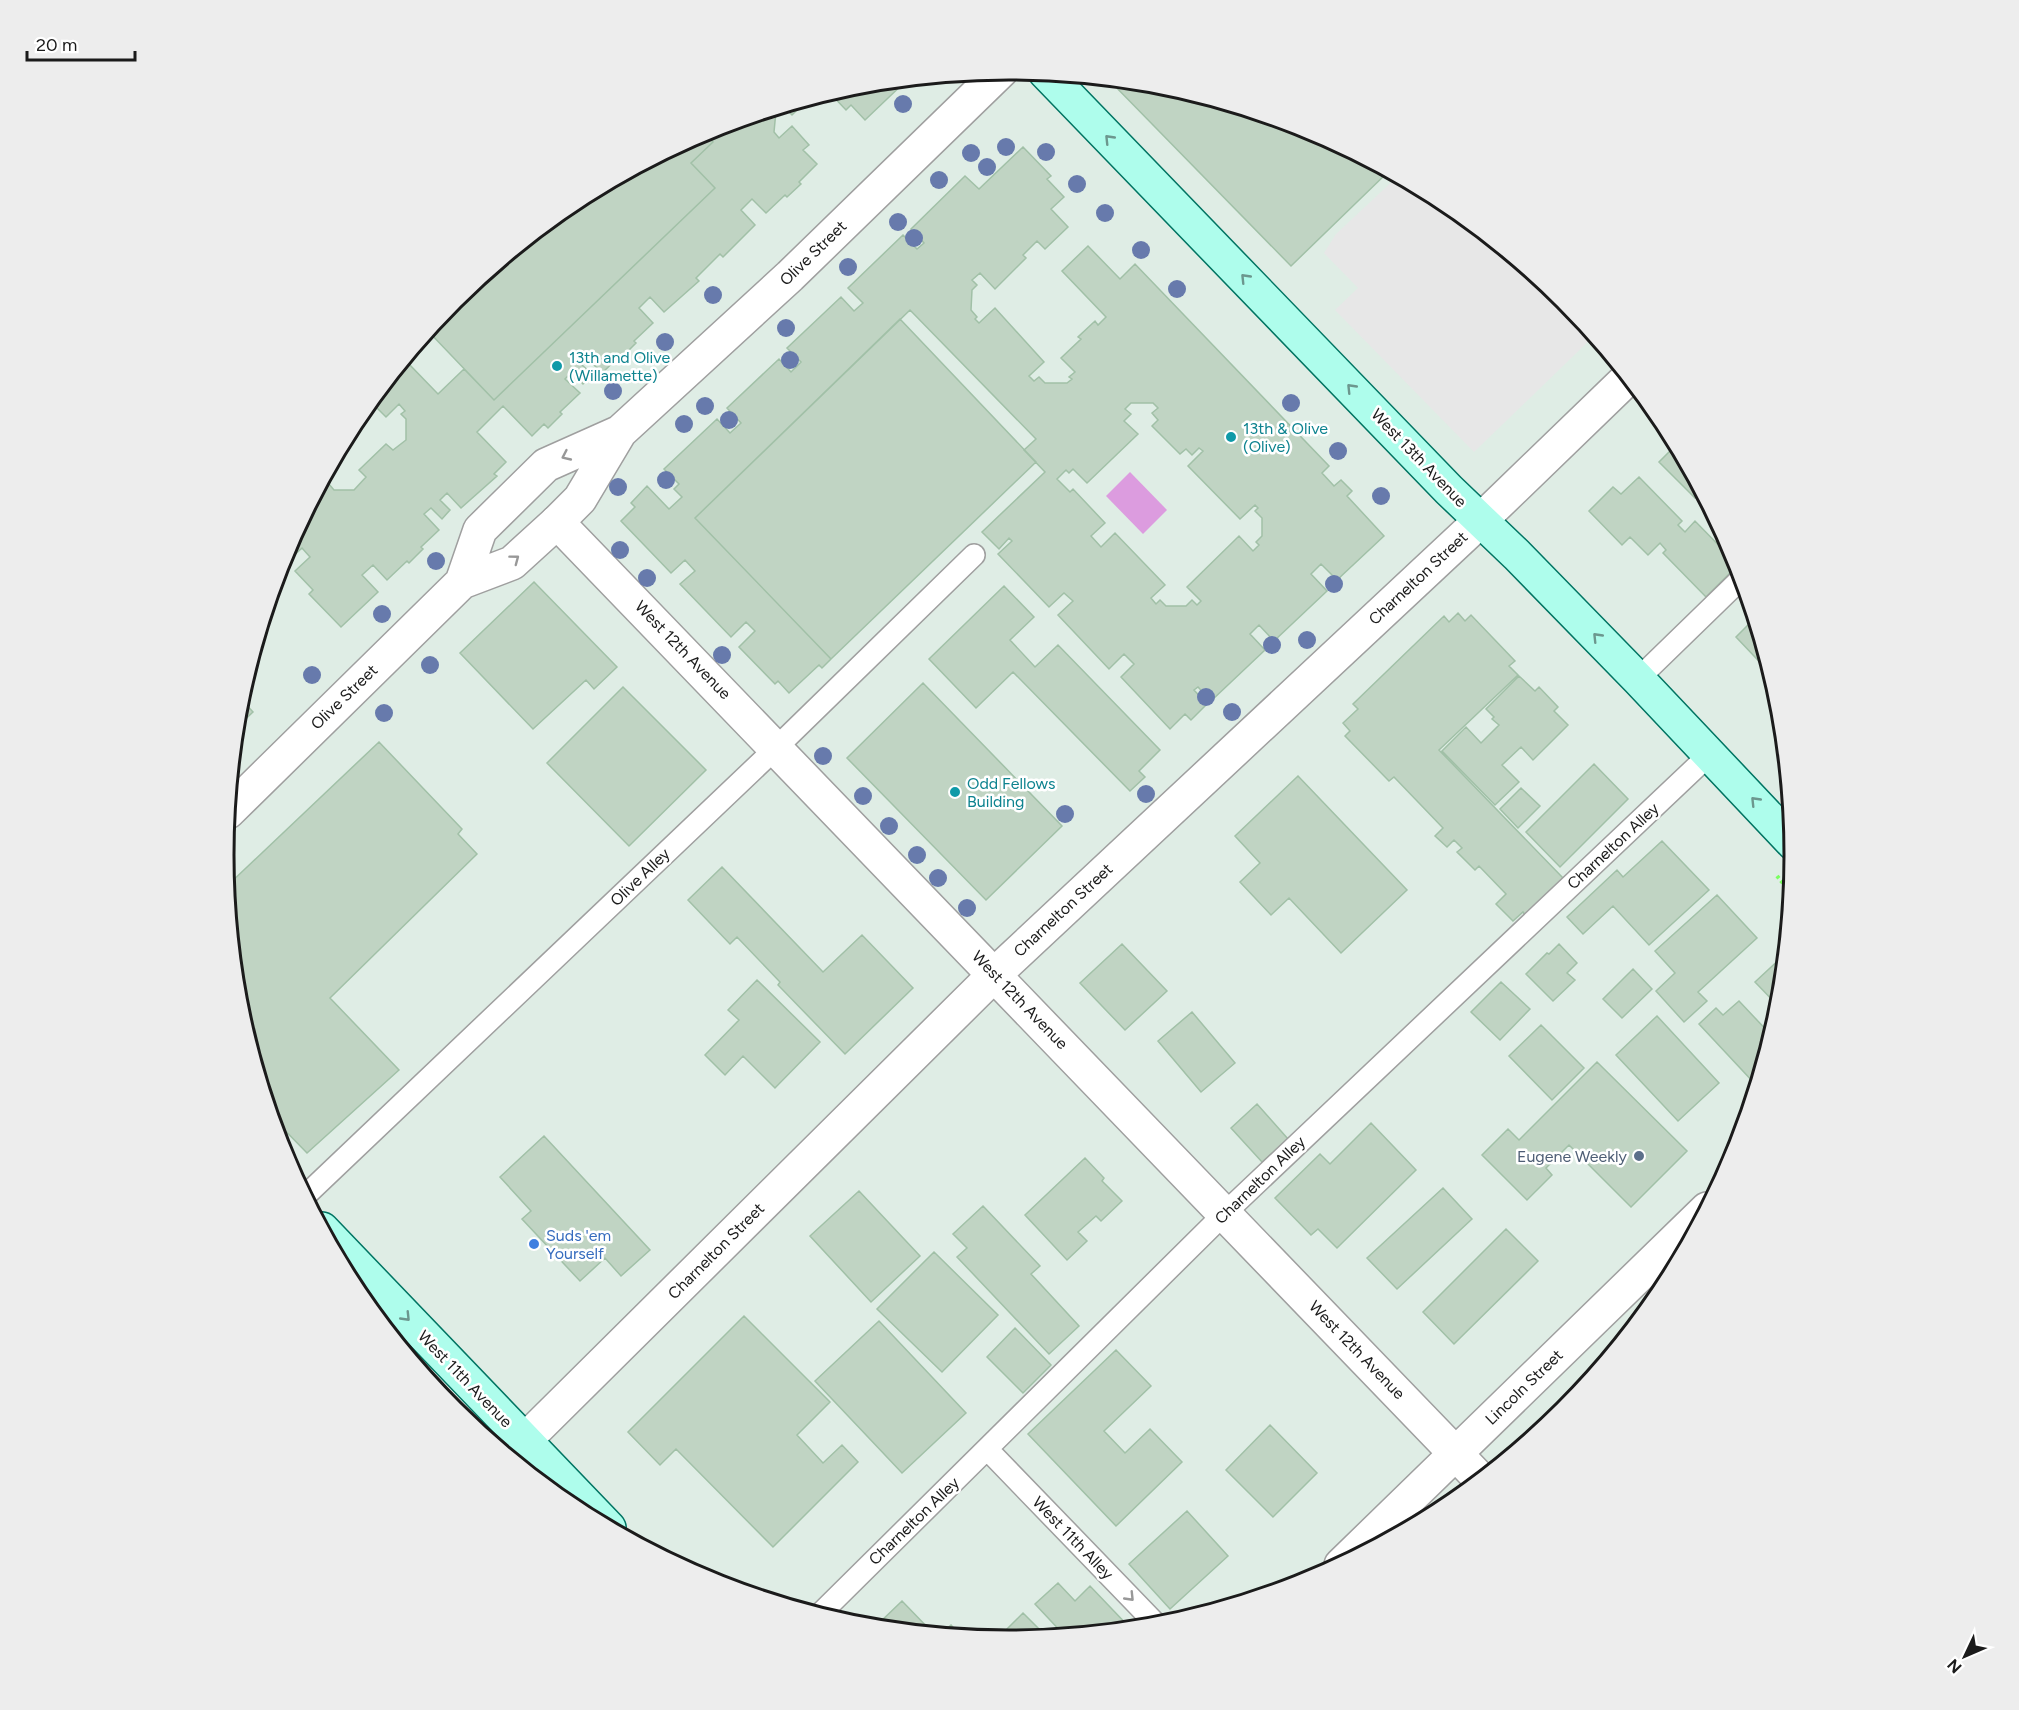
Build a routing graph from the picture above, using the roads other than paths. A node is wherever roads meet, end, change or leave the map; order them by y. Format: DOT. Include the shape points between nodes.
graph roads {
  1 [pos="991,80"];
  2 [pos="1054,81"];
  3 [pos="1624,382"];
  4 [pos="620,432"];
  5 [pos="1480,520"];
  6 [pos="557,522"];
  7 [pos="974,555"];
  8 [pos="462,582"];
  9 [pos="1736,585"];
  10 [pos="1638,679"];
  11 [pos="776,748"];
  12 [pos="1710,754"];
  13 [pos="236,804"];
  14 [pos="1784,833"];
  15 [pos="994,974"];
  16 [pos="311,1191"];
  17 [pos="1225,1213"];
  18 [pos="1686,1233"];
  19 [pos="346,1256"];
  20 [pos="517,1448"];
  21 [pos="987,1449"];
  22 [pos="1456,1453"];
  23 [pos="1476,1474"];
  24 [pos="567,1491"];
  25 [pos="1359,1547"];
  26 [pos="826,1608"];
  27 [pos="1150,1618"];
  1 -- 4 [label="street, Olive Street" via="790,276"];
  5 -- 2 [label="main road, West 13th Avenue, one-way"];
  3 -- 5 [label="street, Charnelton Street"];
  4 -- 6 [label="street, Olive Street" via="580,499"];
  4 -- 8 [label="street, Olive Street, one-way" via="546,465 480,530"];
  10 -- 5 [label="main road, West 13th Avenue, one-way"];
  5 -- 15 [label="street, Charnelton Street"];
  8 -- 6 [label="street, Olive Street, one-way" via="512,563"];
  6 -- 11 [label="street, West 12th Avenue"];
  7 -- 11 [label="lane, Olive Alley"];
  8 -- 13 [label="street, Olive Street"];
  9 -- 10 [label="lane"];
  10 -- 12 [label="main road, West 13th Avenue"];
  11 -- 15 [label="street, West 12th Avenue"];
  11 -- 16 [label="lane, Olive Alley"];
  14 -- 12 [label="main road, West 13th Avenue, one-way"];
  12 -- 17 [label="lane, Charnelton Alley"];
  15 -- 17 [label="street, West 12th Avenue"];
  15 -- 20 [label="street, Charnelton Street"];
  17 -- 21 [label="lane, Charnelton Alley"];
  17 -- 22 [label="street, West 12th Avenue"];
  18 -- 22 [label="street, Lincoln Street"];
  19 -- 20 [label="main road, West 11th Avenue, one-way"];
  20 -- 24 [label="main road, West 11th Avenue"];
  21 -- 26 [label="lane, Charnelton Alley"];
  21 -- 27 [label="lane, West 11th Alley, one-way"];
  22 -- 23 [label="street, West 12th Avenue"];
  22 -- 25 [label="street, Lincoln Street"];
}
